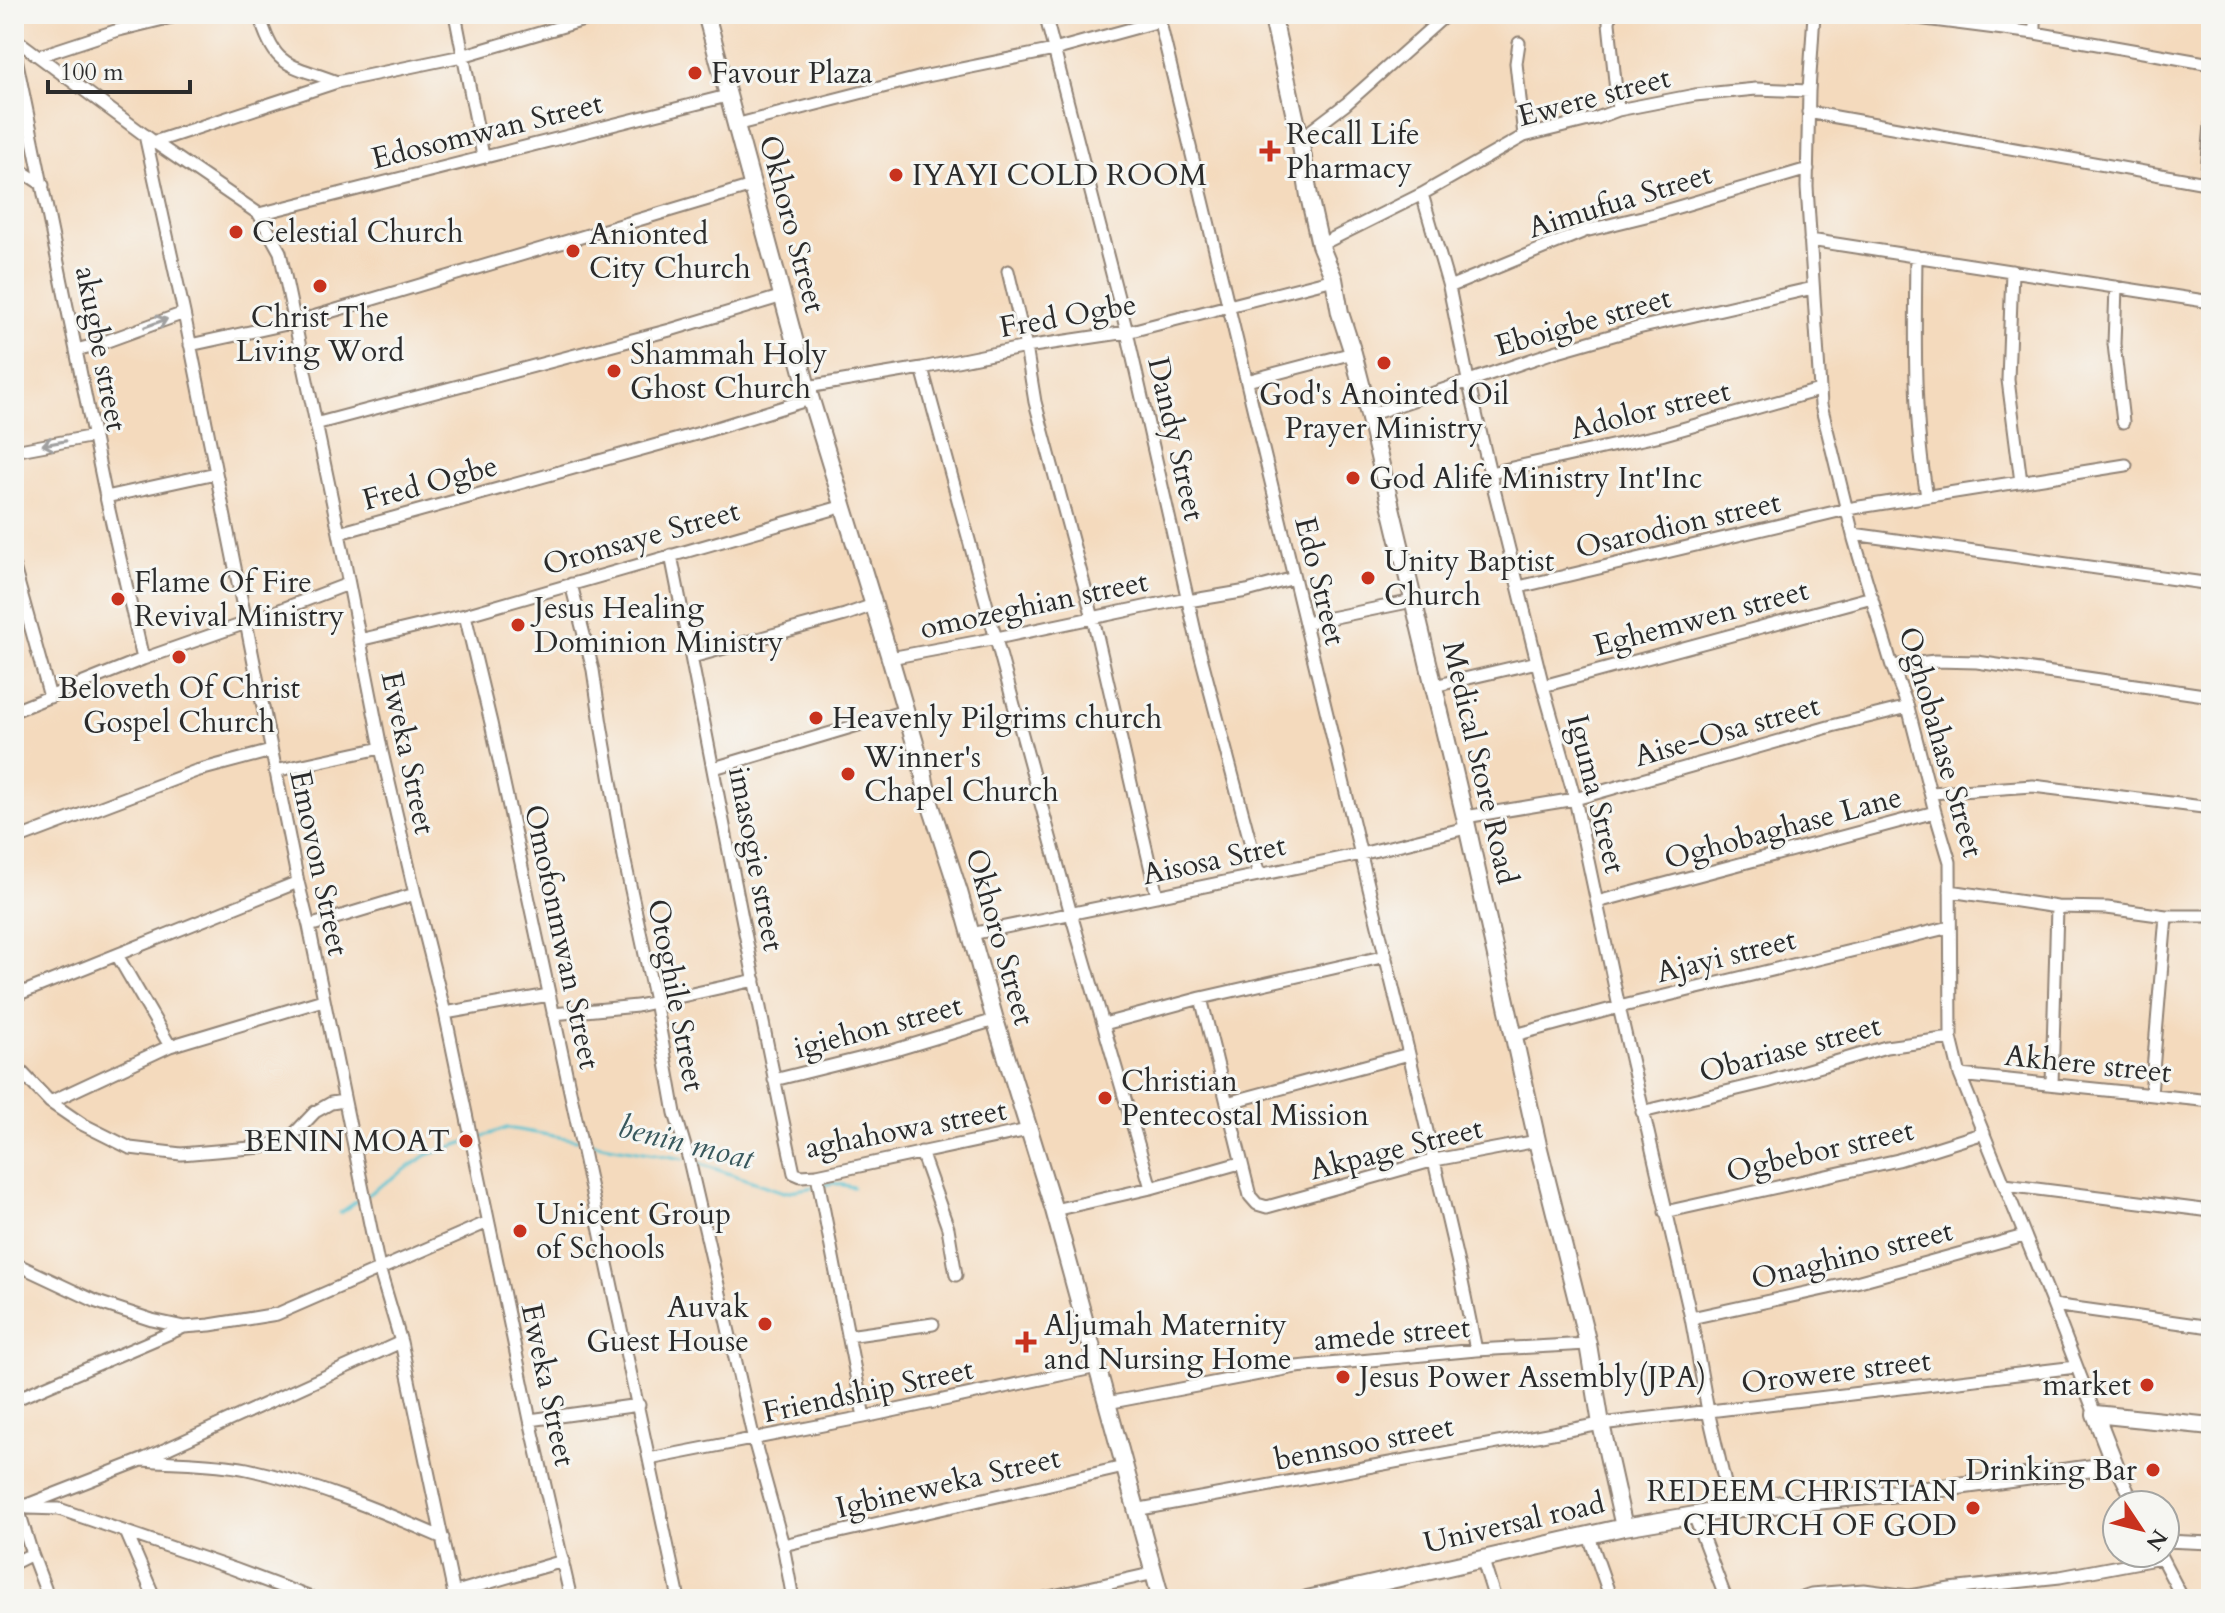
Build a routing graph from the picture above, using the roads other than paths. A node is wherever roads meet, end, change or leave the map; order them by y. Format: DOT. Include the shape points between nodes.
graph roads {
  1 [pos="184,14"];
  2 [pos="259,14"];
  3 [pos="455,14"];
  4 [pos="604,14"];
  5 [pos="706,14"];
  6 [pos="1045,14"];
  7 [pos="1447,14"];
  8 [pos="1610,14"];
  9 [pos="1814,14"];
  10 [pos="1886,14"];
  11 [pos="2040,14"];
  12 [pos="2209,14"];
  13 [pos="1274,15"];
  14 [pos="1900,15"];
  15 [pos="1159,18"];
  16 [pos="2211,31"];
  17 [pos="2035,33"];
  18 [pos="14,38"];
  19 [pos="1519,43"];
  20 [pos="14,48"];
  21 [pos="1054,50"];
  22 [pos="39,56"];
  23 [pos="462,56"];
  24 [pos="2211,64"];
  25 [pos="337,82"];
  26 [pos="1809,91"];
  27 [pos="727,96"];
  28 [pos="1618,110"];
  29 [pos="1808,112"];
  30 [pos="2211,124"];
  31 [pos="735,125"];
  32 [pos="1524,136"];
  33 [pos="149,138"];
  34 [pos="1300,139"];
  35 [pos="483,156"];
  36 [pos="14,166"];
  37 [pos="1808,169"];
  38 [pos="2208,183"];
  39 [pos="43,185"];
  40 [pos="752,186"];
  41 [pos="1422,194"];
  42 [pos="259,214"];
  43 [pos="1810,240"];
  44 [pos="1320,245"];
  45 [pos="1916,256"];
  46 [pos="1008,271"];
  47 [pos="2012,271"];
  48 [pos="1334,279"];
  49 [pos="1449,287"];
  50 [pos="2116,287"];
  51 [pos="1813,288"];
  52 [pos="783,296"];
  53 [pos="2211,302"];
  54 [pos="1228,305"];
  55 [pos="184,313"];
  56 [pos="296,322"];
  57 [pos="1127,332"];
  58 [pos="190,345"];
  59 [pos="1026,347"];
  60 [pos="76,350"];
  61 [pos="1353,353"];
  62 [pos="922,368"];
  63 [pos="1468,380"];
  64 [pos="1247,381"];
  65 [pos="1819,390"];
  66 [pos="809,393"];
  67 [pos="1369,415"];
  68 [pos="2123,422"];
  69 [pos="315,424"];
  70 [pos="94,436"];
  71 [pos="14,451"];
  72 [pos="2126,465"];
  73 [pos="216,473"];
  74 [pos="1490,473"];
  75 [pos="2021,482"];
  76 [pos="1927,496"];
  77 [pos="106,497"];
  78 [pos="844,506"];
  79 [pos="1847,509"];
  80 [pos="339,533"];
  81 [pos="1853,534"];
  82 [pos="671,555"];
  83 [pos="14,567"];
  84 [pos="1294,578"];
  85 [pos="348,584"];
  86 [pos="571,584"];
  87 [pos="2211,584"];
  88 [pos="1519,587"];
  89 [pos="1872,597"];
  90 [pos="1187,599"];
  91 [pos="1413,601"];
  92 [pos="873,605"];
  93 [pos="465,615"];
  94 [pos="1093,618"];
  95 [pos="246,623"];
  96 [pos="1306,623"];
  97 [pos="997,638"];
  98 [pos="359,640"];
  99 [pos="692,657"];
  100 [pos="890,658"];
  101 [pos="143,659"];
  102 [pos="1537,662"];
  103 [pos="1892,666"];
  104 [pos="1434,686"];
  105 [pos="1543,686"];
  106 [pos="2211,696"];
  107 [pos="50,697"];
  108 [pos="1908,707"];
  109 [pos="14,711"];
  110 [pos="905,711"];
  111 [pos="381,748"];
  112 [pos="271,751"];
  113 [pos="714,768"];
  114 [pos="275,771"];
  115 [pos="1931,793"];
  116 [pos="1575,799"];
  117 [pos="2211,808"];
  118 [pos="1935,812"];
  119 [pos="1466,823"];
  120 [pos="14,840"];
  121 [pos="1361,854"];
  122 [pos="1259,875"];
  123 [pos="298,882"];
  124 [pos="1950,891"];
  125 [pos="415,894"];
  126 [pos="1157,896"];
  127 [pos="1597,902"];
  128 [pos="2057,907"];
  129 [pos="1071,914"];
  130 [pos="2166,916"];
  131 [pos="2211,916"];
  132 [pos="309,926"];
  133 [pos="1950,927"];
  134 [pos="971,934"];
  135 [pos="117,955"];
  136 [pos="1386,956"];
  137 [pos="755,980"];
  138 [pos="549,995"];
  139 [pos="14,996"];
  140 [pos="1201,998"];
  141 [pos="323,1000"];
  142 [pos="655,1001"];
  143 [pos="1619,1007"];
  144 [pos="445,1013"];
  145 [pos="553,1014"];
  146 [pos="995,1020"];
  147 [pos="1104,1024"];
  148 [pos="1515,1035"];
  149 [pos="1951,1038"];
  150 [pos="170,1046"];
  151 [pos="1409,1054"];
  152 [pos="14,1064"];
  153 [pos="1960,1075"];
  154 [pos="774,1080"];
  155 [pos="2052,1084"];
  156 [pos="2151,1094"];
  157 [pos="344,1101"];
  158 [pos="2211,1101"];
  159 [pos="50,1102"];
  160 [pos="1227,1103"];
  161 [pos="1642,1112"];
  162 [pos="1028,1130"];
  163 [pos="1984,1133"];
  164 [pos="1537,1141"];
  165 [pos="921,1152"];
  166 [pos="1435,1160"];
  167 [pos="1240,1163"];
  168 [pos="794,1173"];
  169 [pos="817,1175"];
  170 [pos="2005,1185"];
  171 [pos="1151,1188"];
  172 [pos="1054,1210"];
  173 [pos="2211,1211"];
  174 [pos="1665,1212"];
  175 [pos="488,1222"];
  176 [pos="2024,1236"];
  177 [pos="14,1263"];
  178 [pos="379,1268"];
  179 [pos="956,1275"];
  180 [pos="2053,1305"];
  181 [pos="1691,1318"];
  182 [pos="933,1324"];
  183 [pos="184,1327"];
  184 [pos="2211,1327"];
  185 [pos="848,1336"];
  186 [pos="401,1342"];
  187 [pos="1588,1344"];
  188 [pos="1476,1350"];
  189 [pos="1097,1367"];
  190 [pos="2076,1367"];
  191 [pos="14,1400"];
  192 [pos="1107,1403"];
  193 [pos="639,1405"];
  194 [pos="1708,1411"];
  195 [pos="2095,1414"];
  196 [pos="864,1417"];
  197 [pos="530,1420"];
  198 [pos="1601,1424"];
  199 [pos="2211,1426"];
  200 [pos="754,1440"];
  201 [pos="649,1459"];
  202 [pos="142,1460"];
  203 [pos="2115,1465"];
  204 [pos="1124,1467"];
  205 [pos="2127,1489"];
  206 [pos="14,1495"];
  207 [pos="19,1508"];
  208 [pos="1731,1509"];
  209 [pos="1135,1510"];
  210 [pos="1694,1515"];
  211 [pos="1624,1527"];
  212 [pos="127,1534"];
  213 [pos="1589,1536"];
  214 [pos="443,1538"];
  215 [pos="2181,1542"];
  216 [pos="2211,1543"];
  217 [pos="783,1545"];
  218 [pos="32,1554"];
  219 [pos="563,1561"];
  220 [pos="1483,1561"];
  221 [pos="14,1563"];
  222 [pos="2101,1568"];
  223 [pos="2167,1569"];
  224 [pos="1155,1573"];
  225 [pos="1376,1591"];
  226 [pos="454,1596"];
  227 [pos="49,1599"];
  228 [pos="155,1599"];
  229 [pos="314,1599"];
  230 [pos="571,1599"];
  231 [pos="679,1599"];
  232 [pos="793,1599"];
  233 [pos="1040,1599"];
  234 [pos="1161,1599"];
  235 [pos="1307,1599"];
  236 [pos="1495,1599"];
  237 [pos="1611,1599"];
  238 [pos="1726,1599"];
  239 [pos="1796,1599"];
  240 [pos="2183,1599"];
  1 -- 22 [label="street"];
  2 -- 25 [label="street" via="280,59"];
  3 -- 23 [label="street"];
  4 -- 23 [label="street"];
  5 -- 27 [label="street, Okhoro Street"];
  6 -- 21 [label="street, Dandy Street"];
  7 -- 34 [label="street"];
  8 -- 28 [label="street"];
  9 -- 26 [label="street, Oghobahase Street"];
  10 -- 14 [label="street"];
  11 -- 17 [label="street"];
  12 -- 16 [label="street"];
  13 -- 34 [label="street, Medical Store Road"];
  14 -- 17 [label="street"];
  15 -- 21 [label="street"];
  15 -- 54 [label="street, Edo Street"];
  17 -- 24 [label="street"];
  18 -- 22 [label="street, Eweka Street"];
  19 -- 32 [label="street" via="1516,63"];
  20 -- 39 [label="street, akugbe street"];
  21 -- 31 [label="street"];
  21 -- 57 [label="street, Dandy Street"];
  22 -- 33 [label="street, Eweka Street"];
  23 -- 25 [label="street"];
  23 -- 35 [label="street"];
  25 -- 33 [label="street"];
  26 -- 28 [label="street, Ewere street" via="1756,89"];
  26 -- 29 [label="street, Oghobahase Street"];
  27 -- 31 [label="street, Okhoro Street"];
  27 -- 35 [label="street, Edosomwan Street"];
  28 -- 32 [label="street, Ewere street"];
  29 -- 37 [label="street, Oghobahase Street"];
  29 -- 38 [label="street"];
  30 -- 38 [label="street"];
  31 -- 40 [label="street, Okhoro Street"];
  32 -- 41 [label="street, Ewere street"];
  33 -- 42 [label="street, Eweka Street"];
  33 -- 55 [label="street, Emovon Street"];
  34 -- 44 [label="street, Medical Store Road"];
  35 -- 42 [label="street, Edosomwan Street"];
  36 -- 39 [label="street"];
  37 -- 43 [label="street, Oghobahase Street"];
  37 -- 49 [label="street, Aimufua Street" via="1585,231"];
  39 -- 60 [label="street, akugbe street"];
  40 -- 52 [label="street, Okhoro Street"];
  40 -- 56 [label="street"];
  41 -- 44 [label="street, Ewere street"];
  41 -- 49 [label="street, Iguma Street"];
  42 -- 56 [label="street, Eweka Street" via="280,252"];
  43 -- 45 [label="street"];
  43 -- 51 [label="street, Oghobahase Street"];
  44 -- 48 [label="street, Medical Store Road"];
  45 -- 47 [label="street"];
  45 -- 76 [label="street" via="1915,339"];
  46 -- 59 [label="street"];
  47 -- 50 [label="street"];
  47 -- 75 [label="street" via="2008,380"];
  48 -- 54 [label="street, Fred Ogbe"];
  48 -- 61 [label="street, Medical Store Road"];
  49 -- 63 [label="street, Iguma Street"];
  50 -- 53 [label="street"];
  50 -- 68 [label="street" via="2114,344"];
  51 -- 63 [label="street, Eboigbe street" via="1638,328"];
  51 -- 65 [label="street, Oghobahase Street"];
  52 -- 66 [label="street, Okhoro Street"];
  52 -- 69 [label="street"];
  54 -- 57 [label="street, Fred Ogbe"];
  54 -- 64 [label="street, Edo Street"];
  55 -- 58 [label="street, Emovon Street"];
  60 -- 55 [label="street, one-way"];
  56 -- 58 [label="street"];
  56 -- 69 [label="street, Eweka Street"];
  57 -- 59 [label="street, Fred Ogbe"];
  57 -- 90 [label="street, Dandy Street"];
  58 -- 73 [label="street, Emovon Street"];
  59 -- 62 [label="street, Fred Ogbe"];
  59 -- 94 [label="street" via="1035,402"];
  60 -- 70 [label="street, akugbe street"];
  61 -- 64 [label="street"];
  61 -- 67 [label="street, Medical Store Road"];
  62 -- 66 [label="street, Fred Ogbe"];
  62 -- 97 [label="street"];
  63 -- 67 [label="street, Eboigbe street"];
  63 -- 74 [label="street, Iguma Street"];
  64 -- 84 [label="street, Edo Street"];
  65 -- 74 [label="street, Adolor street" via="1661,435"];
  65 -- 79 [label="street, Oghobahase Street"];
  66 -- 78 [label="street, Okhoro Street"];
  66 -- 80 [label="street, Fred Ogbe" via="700,433"];
  67 -- 91 [label="street, Medical Store Road"];
  69 -- 80 [label="street, Eweka Street"];
  70 -- 71 [label="street, one-way"];
  70 -- 77 [label="street, akugbe street"];
  72 -- 75 [label="street, Osarodion street"];
  73 -- 77 [label="street"];
  73 -- 95 [label="street, Emovon Street"];
  74 -- 88 [label="street, Iguma Street"];
  75 -- 76 [label="street, Osarodion street"];
  76 -- 79 [label="street, Osarodion street"];
  77 -- 101 [label="street, akugbe street"];
  78 -- 82 [label="street, Oronsaye Street"];
  78 -- 92 [label="street, Okhoro Street"];
  79 -- 81 [label="street, Oghobahase Street"];
  79 -- 88 [label="street, Osarodion street"];
  80 -- 85 [label="street, Eweka Street"];
  81 -- 87 [label="street"];
  81 -- 89 [label="street, Oghobahase Street"];
  82 -- 86 [label="street, Oronsaye Street"];
  82 -- 99 [label="street, imasogie street"];
  83 -- 107 [label="street"];
  84 -- 90 [label="street, omozeghian street"];
  84 -- 96 [label="street, Edo Street"];
  85 -- 95 [label="street"];
  85 -- 98 [label="street, Eweka Street"];
  86 -- 93 [label="street, Oronsaye Street"];
  86 -- 142 [label="street, Otoghile Street" via="593,670"];
  88 -- 102 [label="street, Iguma Street"];
  89 -- 103 [label="street, Oghobahase Street"];
  89 -- 105 [label="street, Eghemwen street"];
  90 -- 94 [label="street, omozeghian street"];
  90 -- 122 [label="street, Dandy Street"];
  91 -- 96 [label="street"];
  91 -- 104 [label="street, Medical Store Road"];
  92 -- 99 [label="street"];
  92 -- 100 [label="street, Okhoro Street"];
  93 -- 98 [label="street, Oronsaye Street"];
  93 -- 138 [label="street, Omofonmwan Street"];
  94 -- 97 [label="street, omozeghian street"];
  94 -- 126 [label="street"];
  95 -- 101 [label="street"];
  95 -- 112 [label="street, Emovon Street"];
  96 -- 121 [label="street, Edo Street"];
  97 -- 100 [label="street, omozeghian street"];
  97 -- 129 [label="street"];
  98 -- 111 [label="street, Eweka Street"];
  99 -- 113 [label="street, imasogie street"];
  100 -- 110 [label="street, Okhoro Street"];
  101 -- 107 [label="street"];
  102 -- 104 [label="street"];
  102 -- 105 [label="street, Iguma Street"];
  103 -- 106 [label="street" via="1977,662"];
  103 -- 108 [label="street, Oghobahase Street"];
  104 -- 119 [label="street, Medical Store Road"];
  105 -- 116 [label="street, Iguma Street"];
  107 -- 109 [label="street"];
  108 -- 115 [label="street, Oghobahase Street"];
  108 -- 116 [label="street, Aise-Osa street"];
  110 -- 113 [label="street"];
  110 -- 134 [label="street, Okhoro Street"];
  111 -- 114 [label="street"];
  111 -- 125 [label="street, Eweka Street"];
  112 -- 114 [label="street, Emovon Street"];
  112 -- 120 [label="street" via="196,771"];
  113 -- 137 [label="street, imasogie street"];
  114 -- 123 [label="street, Emovon Street"];
  115 -- 117 [label="street" via="2033,786"];
  115 -- 118 [label="street, Oghobahase Street"];
  116 -- 119 [label="street, Aise-Osa street"];
  116 -- 127 [label="street, Iguma Street"];
  118 -- 124 [label="street, Oghobahase Street" via="1950,862"];
  118 -- 127 [label="street, Oghobaghase Lane"];
  119 -- 121 [label="street, Aisosa Stret"];
  119 -- 148 [label="street, Medical Store Road"];
  121 -- 122 [label="street, Aisosa Stret"];
  121 -- 136 [label="street, Edo Street"];
  122 -- 126 [label="street, Aisosa Stret"];
  123 -- 132 [label="street, Emovon Street"];
  123 -- 135 [label="street"];
  124 -- 128 [label="street"];
  124 -- 133 [label="street, Oghobahase Street"];
  125 -- 132 [label="street"];
  125 -- 144 [label="street, Eweka Street"];
  126 -- 129 [label="street, Aisosa Stret"];
  127 -- 143 [label="street, Iguma Street"];
  128 -- 130 [label="street"];
  128 -- 155 [label="street"];
  129 -- 134 [label="street, Aisosa Stret"];
  129 -- 147 [label="street"];
  130 -- 131 [label="street"];
  130 -- 156 [label="street"];
  132 -- 141 [label="street, Emovon Street"];
  133 -- 143 [label="street, Ajayi street"];
  133 -- 149 [label="street, Oghobahase Street"];
  134 -- 146 [label="street, Okhoro Street"];
  135 -- 139 [label="street"];
  135 -- 150 [label="street"];
  136 -- 140 [label="street"];
  136 -- 151 [label="street, Edo Street"];
  137 -- 142 [label="street"];
  137 -- 154 [label="street, imasogie street"];
  138 -- 144 [label="street"];
  138 -- 145 [label="street, Omofonmwan Street"];
  140 -- 147 [label="street"];
  140 -- 160 [label="street"];
  141 -- 150 [label="street"];
  141 -- 157 [label="street, Emovon Street"];
  142 -- 145 [label="street"];
  142 -- 200 [label="street, Otoghile Street" via="675,1113"];
  143 -- 148 [label="street, Ajayi street"];
  143 -- 161 [label="street, Iguma Street"];
  144 -- 175 [label="street, Eweka Street"];
  145 -- 193 [label="street, Omofonmwan Street"];
  146 -- 154 [label="street, igiehon street"];
  146 -- 162 [label="street, Okhoro Street"];
  147 -- 171 [label="street"];
  148 -- 164 [label="street, Medical Store Road"];
  149 -- 153 [label="street, Oghobahase Street"];
  149 -- 161 [label="street, Obariase street" via="1886,1047"];
  150 -- 159 [label="street"];
  151 -- 160 [label="street"];
  151 -- 166 [label="street, Edo Street"];
  152 -- 159 [label="street"];
  153 -- 155 [label="street, Akhere street"];
  153 -- 163 [label="street, Oghobahase Street"];
  154 -- 168 [label="street, imasogie street"];
  155 -- 156 [label="street, Akhere street"];
  156 -- 158 [label="street, Akhere street"];
  157 -- 159 [label="street" via="323,1107 286,1140 274,1144 181,1154 130,1148"];
  157 -- 178 [label="street, Emovon Street"];
  160 -- 167 [label="street"];
  161 -- 174 [label="street, Iguma Street"];
  162 -- 165 [label="street, aghahowa street"];
  162 -- 172 [label="street, Okhoro Street"];
  163 -- 170 [label="street, Oghobahase Street"];
  163 -- 174 [label="street, Ogbebor street" via="1898,1160"];
  164 -- 166 [label="street, Akpage Street"];
  164 -- 187 [label="street, Medical Store Road"];
  165 -- 169 [label="street, aghahowa street"];
  165 -- 179 [label="street" via="948,1228"];
  166 -- 167 [label="street, Akpage Street" via="1267,1207 1250,1196"];
  166 -- 188 [label="street, Edo Street"];
  167 -- 171 [label="street"];
  168 -- 169 [label="street, aghahowa street"];
  169 -- 185 [label="street"];
  170 -- 173 [label="street"];
  170 -- 176 [label="street, Oghobahase Street"];
  171 -- 172 [label="street"];
  172 -- 189 [label="street, Okhoro Street"];
  174 -- 181 [label="street, Iguma Street"];
  175 -- 178 [label="street"];
  175 -- 197 [label="street, Eweka Street"];
  176 -- 180 [label="street, Oghobahase Street"];
  176 -- 181 [label="street, Onaghino street" via="1856,1282"];
  177 -- 183 [label="street" via="97,1302"];
  178 -- 183 [label="street" via="277,1314"];
  178 -- 186 [label="street, Emovon Street"];
  180 -- 184 [label="street"];
  180 -- 190 [label="street, Oghobahase Street"];
  181 -- 194 [label="street, Iguma Street"];
  182 -- 185 [label="street"];
  183 -- 191 [label="street"];
  185 -- 196 [label="street"];
  186 -- 202 [label="street"];
  186 -- 214 [label="street, Emovon Street"];
  187 -- 188 [label="street, amede street"];
  187 -- 198 [label="street, Medical Store Road"];
  188 -- 192 [label="street, amede street" via="1296,1367"];
  189 -- 192 [label="street, Okhoro Street"];
  189 -- 196 [label="street, Friendship Street"];
  190 -- 194 [label="street, Orowere street"];
  190 -- 195 [label="street, Oghobahase Street"];
  192 -- 204 [label="street, Okhoro Street"];
  193 -- 197 [label="street"];
  193 -- 201 [label="street, Omofonmwan Street"];
  194 -- 198 [label="street, Orowere street"];
  194 -- 208 [label="street, Iguma Street"];
  195 -- 199 [label="street"];
  195 -- 203 [label="street, Oghobahase Street"];
  196 -- 200 [label="street, Friendship Street"];
  197 -- 219 [label="street, Eweka Street"];
  198 -- 209 [label="street, bennsoo street"];
  198 -- 211 [label="street, Medical Store Road"];
  200 -- 201 [label="street, Friendship Street"];
  200 -- 217 [label="street, Otoghile Street"];
  201 -- 231 [label="street, Omofonmwan Street"];
  202 -- 207 [label="street"];
  202 -- 214 [label="street" via="243,1469 304,1484"];
  203 -- 205 [label="street, Oghobahase Street"];
  203 -- 208 [label="street, Universal road"];
  204 -- 209 [label="street, Okhoro Street"];
  204 -- 217 [label="street, Igbineweka Street"];
  206 -- 207 [label="street"];
  207 -- 212 [label="street" via="59,1509"];
  207 -- 218 [label="street"];
  208 -- 210 [label="street, Universal road"];
  209 -- 224 [label="street, Okhoro Street"];
  210 -- 211 [label="street, Universal road"];
  210 -- 238 [label="street"];
  211 -- 213 [label="street, Universal road"];
  212 -- 228 [label="street"];
  212 -- 229 [label="street"];
  213 -- 220 [label="street, Universal road"];
  213 -- 237 [label="street"];
  214 -- 226 [label="street, Emovon Street"];
  215 -- 216 [label="street"];
  217 -- 232 [label="street, Otoghile Street"];
  218 -- 221 [label="street"];
  218 -- 227 [label="street"];
  219 -- 226 [label="street"];
  219 -- 230 [label="street, Eweka Street"];
  220 -- 225 [label="street, Universal road"];
  220 -- 236 [label="street"];
  222 -- 239 [label="street" via="1909,1596 1864,1590"];
  223 -- 240 [label="street"];
  224 -- 233 [label="street"];
  224 -- 234 [label="street, Okhoro Street"];
  225 -- 235 [label="street, Universal road"];
}
